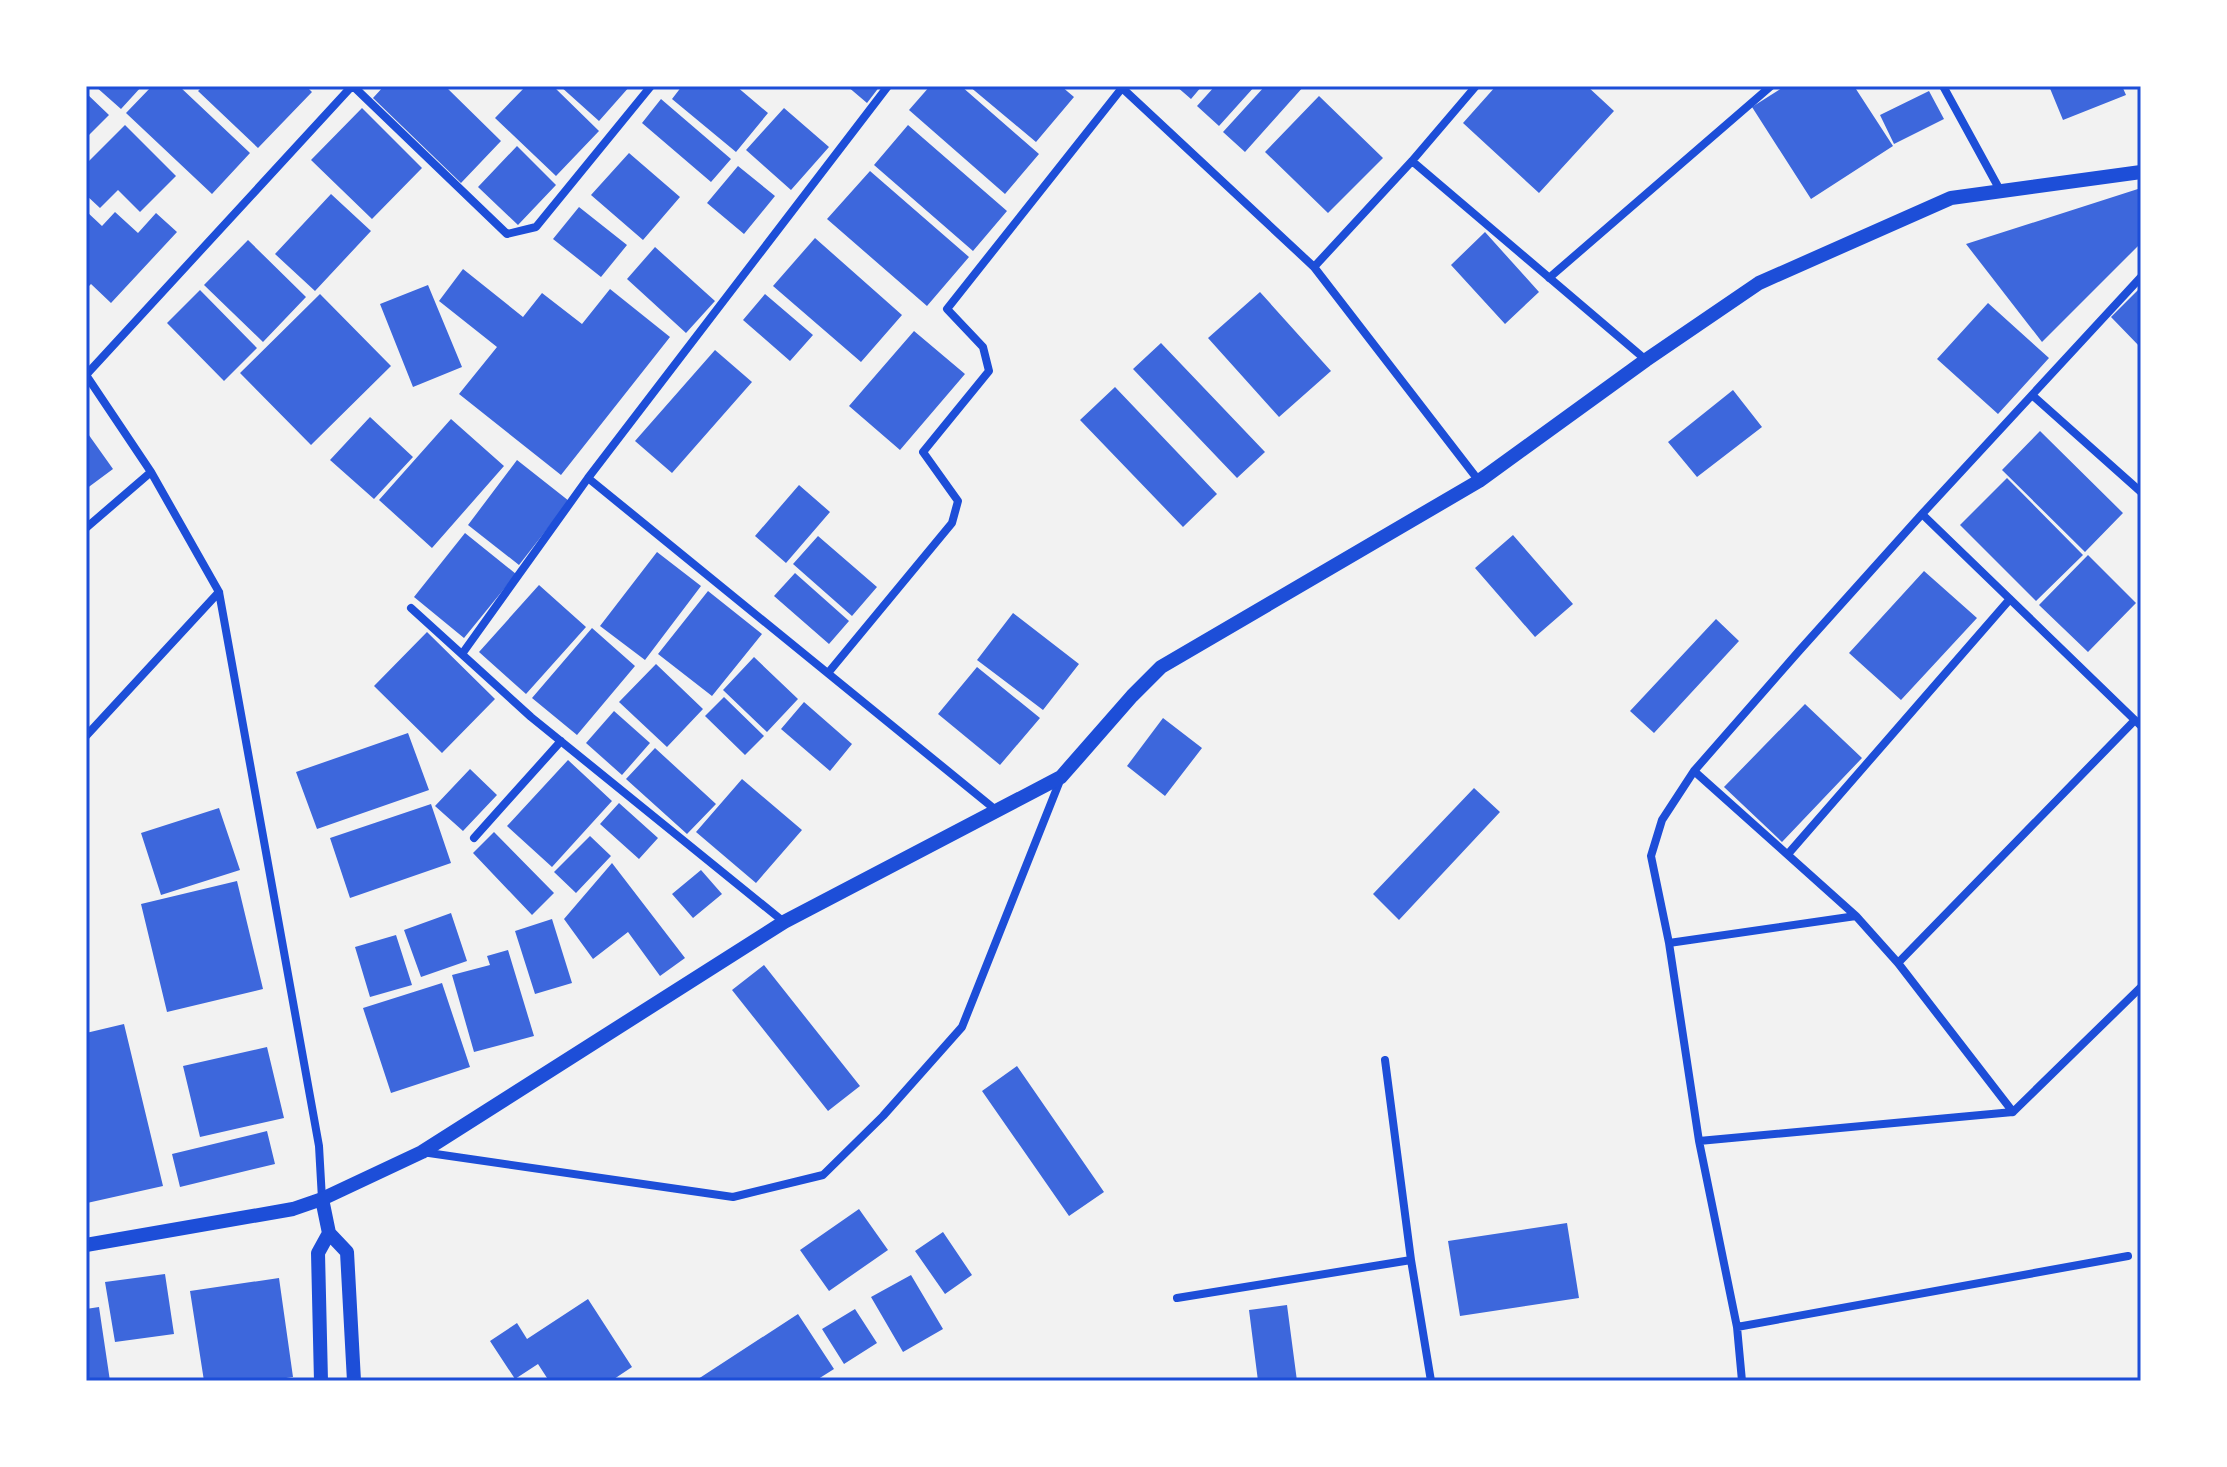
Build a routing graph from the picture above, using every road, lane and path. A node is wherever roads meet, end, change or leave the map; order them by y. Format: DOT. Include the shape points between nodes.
graph roads {
  1 [pos="353,86"];
  2 [pos="651,86"];
  3 [pos="888,86"];
  4 [pos="1476,86"];
  5 [pos="1771,86"];
  6 [pos="1943,86"];
  7 [pos="1121,87"];
  8 [pos="1412,161"];
  9 [pos="2141,172"];
  10 [pos="2001,192"];
  11 [pos="1314,267"];
  12 [pos="2141,277"];
  13 [pos="1549,278"];
  14 [pos="1646,360"];
  15 [pos="86,375"];
  16 [pos="2032,395"];
  17 [pos="151,472"];
  18 [pos="588,478"];
  19 [pos="1479,481"];
  20 [pos="2141,492"];
  21 [pos="1922,514"];
  22 [pos="86,528"];
  23 [pos="219,592"];
  24 [pos="2010,599"];
  25 [pos="411,608"];
  26 [pos="462,654"];
  27 [pos="828,673"];
  28 [pos="2138,723"];
  29 [pos="86,736"];
  30 [pos="561,741"];
  31 [pos="1694,771"];
  32 [pos="1061,777"];
  33 [pos="997,811"];
  34 [pos="474,838"];
  35 [pos="1788,854"];
  36 [pos="1856,916"];
  37 [pos="784,922"];
  38 [pos="1669,943"];
  39 [pos="1898,963"];
  40 [pos="2141,987"];
  41 [pos="1385,1060"];
  42 [pos="2013,1112"];
  43 [pos="1699,1141"];
  44 [pos="422,1152"];
  45 [pos="322,1199"];
  46 [pos="329,1233"];
  47 [pos="86,1245"];
  48 [pos="2128,1256"];
  49 [pos="1411,1260"];
  50 [pos="1177,1298"];
  51 [pos="1737,1327"];
  52 [pos="321,1381"];
  53 [pos="354,1381"];
  54 [pos="1431,1381"];
  55 [pos="1742,1381"];
  1 -- 2 [label="street" via="507,234 536,227"];
  1 -- 15 [label="street"];
  3 -- 18 [label="street"];
  4 -- 8 [label="street"];
  5 -- 13 [label="street"];
  6 -- 10 [label="street"];
  7 -- 11 [label="street"];
  7 -- 27 [label="street" via="947,309 983,347 989,371 923,452 958,501 952,523"];
  8 -- 11 [label="street"];
  8 -- 13 [label="street"];
  9 -- 10 [label="street"];
  10 -- 14 [label="street" via="1951,198 1759,283"];
  11 -- 19 [label="street"];
  12 -- 16 [label="street"];
  13 -- 14 [label="street"];
  14 -- 19 [label="street"];
  15 -- 17 [label="street"];
  16 -- 20 [label="street"];
  16 -- 21 [label="street"];
  17 -- 22 [label="street"];
  17 -- 23 [label="street"];
  18 -- 26 [label="street"];
  18 -- 27 [label="street"];
  19 -- 32 [label="street" via="1161,667"];
  21 -- 24 [label="street"];
  21 -- 31 [label="street"];
  23 -- 29 [label="street"];
  23 -- 45 [label="street" via="319,1146"];
  24 -- 28 [label="street"];
  24 -- 35 [label="street"];
  25 -- 26 [label="street"];
  26 -- 30 [label="street"];
  27 -- 33 [label="street"];
  28 -- 39 [label="street"];
  30 -- 34 [label="street"];
  30 -- 37 [label="street"];
  31 -- 35 [label="street"];
  31 -- 38 [label="street" via="1662,820 1651,856"];
  32 -- 33 [label="street"];
  32 -- 44 [label="street" via="962,1027 823,1175 733,1197"];
  33 -- 37 [label="street"];
  35 -- 36 [label="street"];
  36 -- 38 [label="street"];
  36 -- 39 [label="street"];
  37 -- 44 [label="street"];
  38 -- 43 [label="street"];
  39 -- 42 [label="street"];
  40 -- 42 [label="street"];
  41 -- 49 [label="street"];
  42 -- 43 [label="street"];
  43 -- 51 [label="street"];
  44 -- 45 [label="street"];
  45 -- 46 [label="street"];
  45 -- 47 [label="street" via="293,1209"];
  46 -- 52 [label="street" via="318,1253"];
  46 -- 53 [label="street" via="347,1252"];
  48 -- 51 [label="street"];
  49 -- 50 [label="street"];
  49 -- 54 [label="street"];
  51 -- 55 [label="street"];
}
